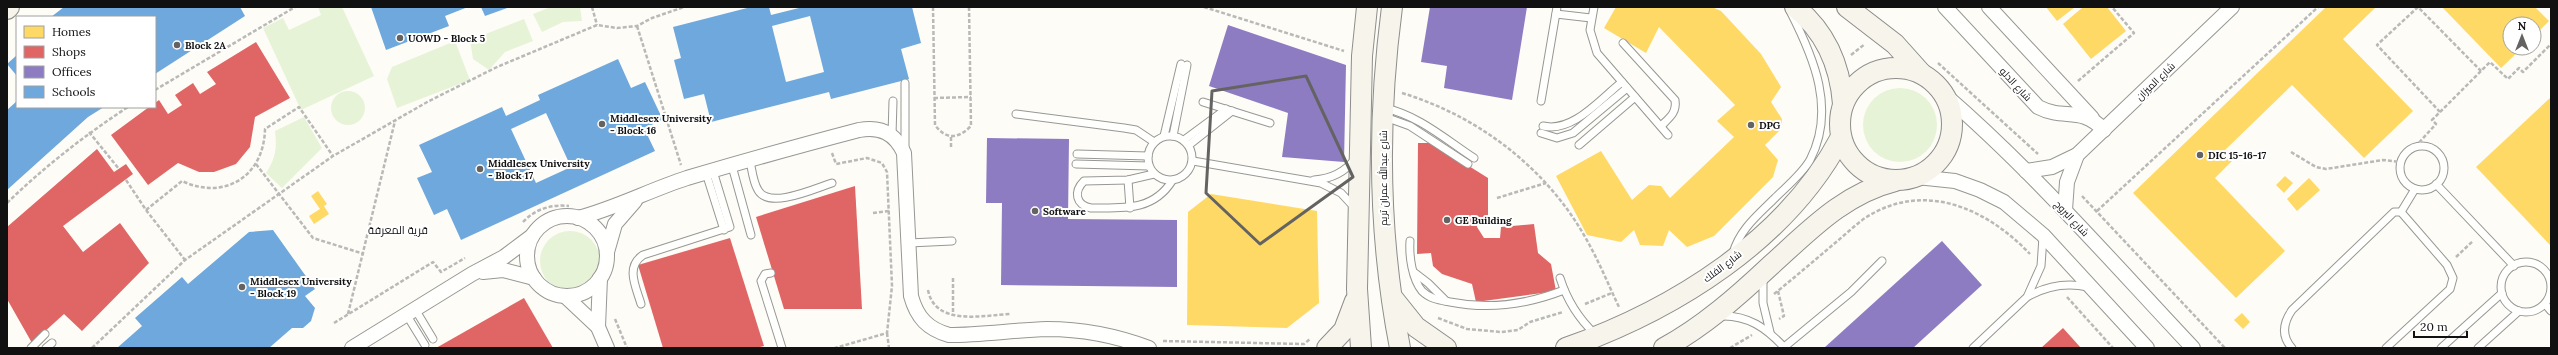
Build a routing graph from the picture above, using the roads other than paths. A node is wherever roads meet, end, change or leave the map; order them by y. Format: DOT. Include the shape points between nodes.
graph roads {
  1 [pos="1367,7"];
  2 [pos="1392,7"];
  3 [pos="1594,7"];
  4 [pos="1597,7"];
  5 [pos="1788,7"];
  6 [pos="1795,7"];
  7 [pos="1847,7"];
  8 [pos="1945,7"];
  9 [pos="1989,7"];
  10 [pos="2232,7"];
  11 [pos="1556,10"];
  12 [pos="1591,18"];
  13 [pos="1623,42"];
  14 [pos="1921,73"];
  15 [pos="1622,82"];
  16 [pos="905,83"];
  17 [pos="1627,88"];
  18 [pos="1945,95"];
  19 [pos="1635,97"];
  20 [pos="894,101"];
  21 [pos="1541,101"];
  22 [pos="1204,102"];
  23 [pos="1843,104"];
  24 [pos="1229,110"];
  25 [pos="1388,112"];
  26 [pos="1016,114"];
  27 [pos="2094,119"];
  28 [pos="1270,123"];
  29 [pos="1543,126"];
  30 [pos="1661,126"];
  31 [pos="2104,130"];
  32 [pos="1541,134"];
  33 [pos="892,135"];
  34 [pos="1668,135"];
  35 [pos="1164,136"];
  36 [pos="1173,136"];
  37 [pos="1841,137"];
  38 [pos="1154,142"];
  39 [pos="1187,143"];
  40 [pos="1579,145"];
  41 [pos="1360,152"];
  42 [pos="904,153"];
  43 [pos="1077,154"];
  44 [pos="2078,154"];
  45 [pos="1148,156"];
  46 [pos="1474,158"];
  47 [pos="750,161"];
  48 [pos="1193,161"];
  49 [pos="1076,164"];
  50 [pos="1468,164"];
  51 [pos="732,166"];
  52 [pos="1149,166"];
  53 [pos="2026,171"];
  54 [pos="709,172"];
  55 [pos="1154,174"];
  56 [pos="1908,179"];
  57 [pos="1128,180"];
  58 [pos="1310,180"];
  59 [pos="1172,181"];
  60 [pos="832,183"];
  61 [pos="2436,184"];
  62 [pos="2415,189"];
  63 [pos="649,193"];
  64 [pos="1130,208"];
  65 [pos="2065,210"];
  66 [pos="2400,212"];
  67 [pos="1359,214"];
  68 [pos="578,218"];
  69 [pos="751,235"];
  70 [pos="2043,235"];
  71 [pos="532,236"];
  72 [pos="952,241"];
  73 [pos="1410,241"];
  74 [pos="909,243"];
  75 [pos="607,253"];
  76 [pos="1730,260"];
  77 [pos="1882,261"];
  78 [pos="2514,266"];
  79 [pos="1764,272"];
  80 [pos="771,273"];
  81 [pos="472,274"];
  82 [pos="534,278"];
  83 [pos="600,278"];
  84 [pos="1560,278"];
  85 [pos="2090,287"];
  86 [pos="1357,289"];
  87 [pos="1564,290"];
  88 [pos="1389,292"];
  89 [pos="2502,293"];
  90 [pos="565,296"];
  91 [pos="2027,297"];
  92 [pos="641,304"];
  93 [pos="2545,304"];
  94 [pos="2519,311"];
  95 [pos="2551,311"];
  96 [pos="411,312"];
  97 [pos="1712,316"];
  98 [pos="598,327"];
  99 [pos="1770,332"];
  100 [pos="45,334"];
  101 [pos="1598,337"];
  102 [pos="433,339"];
  103 [pos="1322,341"];
  104 [pos="52,343"];
  105 [pos="425,345"];
  106 [pos="1154,345"];
  107 [pos="31,348"];
  108 [pos="46,348"];
  109 [pos="352,348"];
  110 [pos="607,348"];
  111 [pos="782,348"];
  112 [pos="1361,348"];
  113 [pos="1400,348"];
  114 [pos="1446,348"];
  115 [pos="1566,348"];
  116 [pos="1664,348"];
  117 [pos="1783,348"];
  118 [pos="1973,348"];
  119 [pos="2147,348"];
  120 [pos="2193,348"];
  121 [pos="2292,348"];
  122 [pos="2386,348"];
  123 [pos="2441,348"];
  124 [pos="2478,348"];
  1 -- 41 [label="street" via="1362,56"];
  2 -- 25 [label="street, شارع عبدالله عمران تريم"];
  3 -- 12 [label="lane"];
  4 -- 12 [label="lane"];
  5 -- 76 [label="lane" via="1818,72 1822,95 1817,139 1809,161 1745,228"];
  6 -- 23 [label="street" via="1825,39 1837,66"];
  7 -- 14 [label="street" via="1895,44"];
  8 -- 27 [label="street, شارع الدلو" via="2038,107 2059,114 2083,114"];
  9 -- 27 [label="street"];
  10 -- 31 [label="street, شارع الميزان"];
  11 -- 12 [label="lane"];
  11 -- 21 [label="lane"];
  12 -- 15 [label="lane" via="1590,30 1597,53"];
  13 -- 30 [label="lane" via="1675,100 1676,108 1673,115"];
  14 -- 18 [label="street"];
  14 -- 23 [label="street" via="1903,68 1884,69 1867,76 1853,88"];
  15 -- 17 [label="lane"];
  15 -- 29 [label="lane" via="1570,123 1557,128"];
  16 -- 42 [label="lane"];
  17 -- 19 [label="lane"];
  17 -- 32 [label="lane" via="1573,133 1557,138"];
  18 -- 53 [label="street, شارع البروج"];
  18 -- 56 [label="street" via="1952,113 1950,139 1946,151 1934,166"];
  19 -- 30 [label="lane"];
  19 -- 40 [label="lane"];
  20 -- 33 [label="lane"];
  22 -- 24 [label="lane"];
  23 -- 37 [label="street" via="1840,115"];
  24 -- 28 [label="lane"];
  24 -- 39 [label="lane"];
  25 -- 46 [label="lane" via="1415,119"];
  25 -- 50 [label="lane"];
  25 -- 88 [label="street, شارع عبدالله عمران تريم" via="1382,205"];
  26 -- 38 [label="lane" via="1136,130"];
  27 -- 31 [label="street"];
  30 -- 34 [label="lane"];
  31 -- 44 [label="street, شارع الميزان"];
  33 -- 42 [label="street" via="900,143"];
  33 -- 47 [label="street" via="882,129 871,128"];
  35 -- 36 [label="lane"];
  35 -- 36 [label="lane" via="1184,64"];
  35 -- 38 [label="lane"];
  36 -- 39 [label="lane"];
  37 -- 56 [label="street" via="1849,154 1862,169 1879,178"];
  37 -- 76 [label="street, شارع الفلك" via="1825,166 1795,204"];
  38 -- 45 [label="lane"];
  39 -- 48 [label="lane"];
  41 -- 58 [label="lane" via="1344,170 1333,176"];
  41 -- 67 [label="street"];
  42 -- 74 [label="street"];
  43 -- 45 [label="lane"];
  44 -- 53 [label="street, شارع الميزان" via="2052,166"];
  44 -- 65 [label="street, شارع الميزان" via="2067,182"];
  45 -- 52 [label="lane"];
  47 -- 51 [label="street"];
  47 -- 60 [label="lane" via="758,191 768,199 780,199"];
  48 -- 58 [label="lane"];
  48 -- 59 [label="lane" via="1182,177"];
  49 -- 52 [label="lane"];
  51 -- 54 [label="street"];
  51 -- 69 [label="lane"];
  52 -- 55 [label="lane"];
  53 -- 65 [label="street, شارع البروج"];
  54 -- 63 [label="street"];
  54 -- 92 [label="lane" via="724,230 643,255 636,260 632,267 633,276"];
  55 -- 57 [label="lane"];
  55 -- 59 [label="lane"];
  56 -- 70 [label="street" via="1955,181 1980,190 2004,202"];
  56 -- 79 [label="street" via="1867,190 1834,208"];
  57 -- 64 [label="lane"];
  57 -- 64 [label="lane" via="1084,182 1077,194 1084,207"];
  58 -- 67 [label="lane" via="1341,193"];
  59 -- 64 [label="lane" via="1159,197"];
  61 -- 62 [label="lane" via="2426,189"];
  61 -- 62 [label="lane" via="2443,175 2441,158 2427,147 2415,147 2406,153 2400,162 2402,178"];
  61 -- 78 [label="lane"];
  62 -- 66 [label="lane"];
  63 -- 68 [label="street" via="613,208"];
  63 -- 75 [label="street" via="623,212 615,224"];
  65 -- 120 [label="street, شارع البروج"];
  66 -- 121 [label="lane" via="2389,215 2292,310 2286,321 2284,333"];
  66 -- 122 [label="lane" via="2447,264 2453,278 2450,289"];
  67 -- 86 [label="street"];
  68 -- 71 [label="street" via="565,216 552,219"];
  68 -- 75 [label="street" via="598,231"];
  70 -- 85 [label="street"];
  70 -- 91 [label="lane" via="2041,266"];
  71 -- 81 [label="street" via="504,258"];
  71 -- 82 [label="street" via="527,250 528,265"];
  72 -- 74 [label="lane"];
  73 -- 87 [label="lane" via="1410,258 1415,273 1446,301 1469,306 1494,307 1541,299"];
  74 -- 106 [label="street" via="910,296 919,316 935,331 949,335 1048,329 1082,332"];
  75 -- 83 [label="street" via="606,266"];
  76 -- 101 [label="street, شارع الفلك" via="1669,302"];
  77 -- 117 [label="lane" via="1851,292"];
  78 -- 89 [label="lane" via="2502,280"];
  78 -- 93 [label="lane" via="2521,263 2534,264 2546,272 2550,292"];
  79 -- 97 [label="street"];
  79 -- 99 [label="lane" via="1763,303"];
  80 -- 111 [label="lane" via="765,274 761,281"];
  81 -- 82 [label="street" via="503,270"];
  81 -- 96 [label="street"];
  82 -- 90 [label="street" via="548,290"];
  83 -- 90 [label="street" via="591,288 579,294"];
  83 -- 98 [label="street"];
  84 -- 87 [label="lane"];
  85 -- 91 [label="lane" via="2056,285"];
  85 -- 119 [label="street"];
  86 -- 103 [label="street" via="1353,310 1344,330"];
  86 -- 112 [label="street"];
  87 -- 101 [label="lane" via="1574,309"];
  88 -- 113 [label="street, شارع عبدالله عمران تريم"];
  88 -- 114 [label="street" via="1401,311 1416,327"];
  89 -- 94 [label="lane" via="2508,304"];
  89 -- 123 [label="lane"];
  90 -- 98 [label="street"];
  91 -- 118 [label="lane"];
  93 -- 94 [label="lane" via="2533,311"];
  93 -- 95 [label="lane"];
  94 -- 124 [label="lane"];
  96 -- 102 [label="lane"];
  96 -- 105 [label="lane"];
  96 -- 109 [label="street"];
  97 -- 99 [label="lane" via="1743,318"];
  97 -- 116 [label="street"];
  98 -- 110 [label="street"];
  99 -- 117 [label="lane"];
  100 -- 107 [label="lane"];
  101 -- 115 [label="street, شارع الفلك"];
  104 -- 108 [label="lane"];
}
